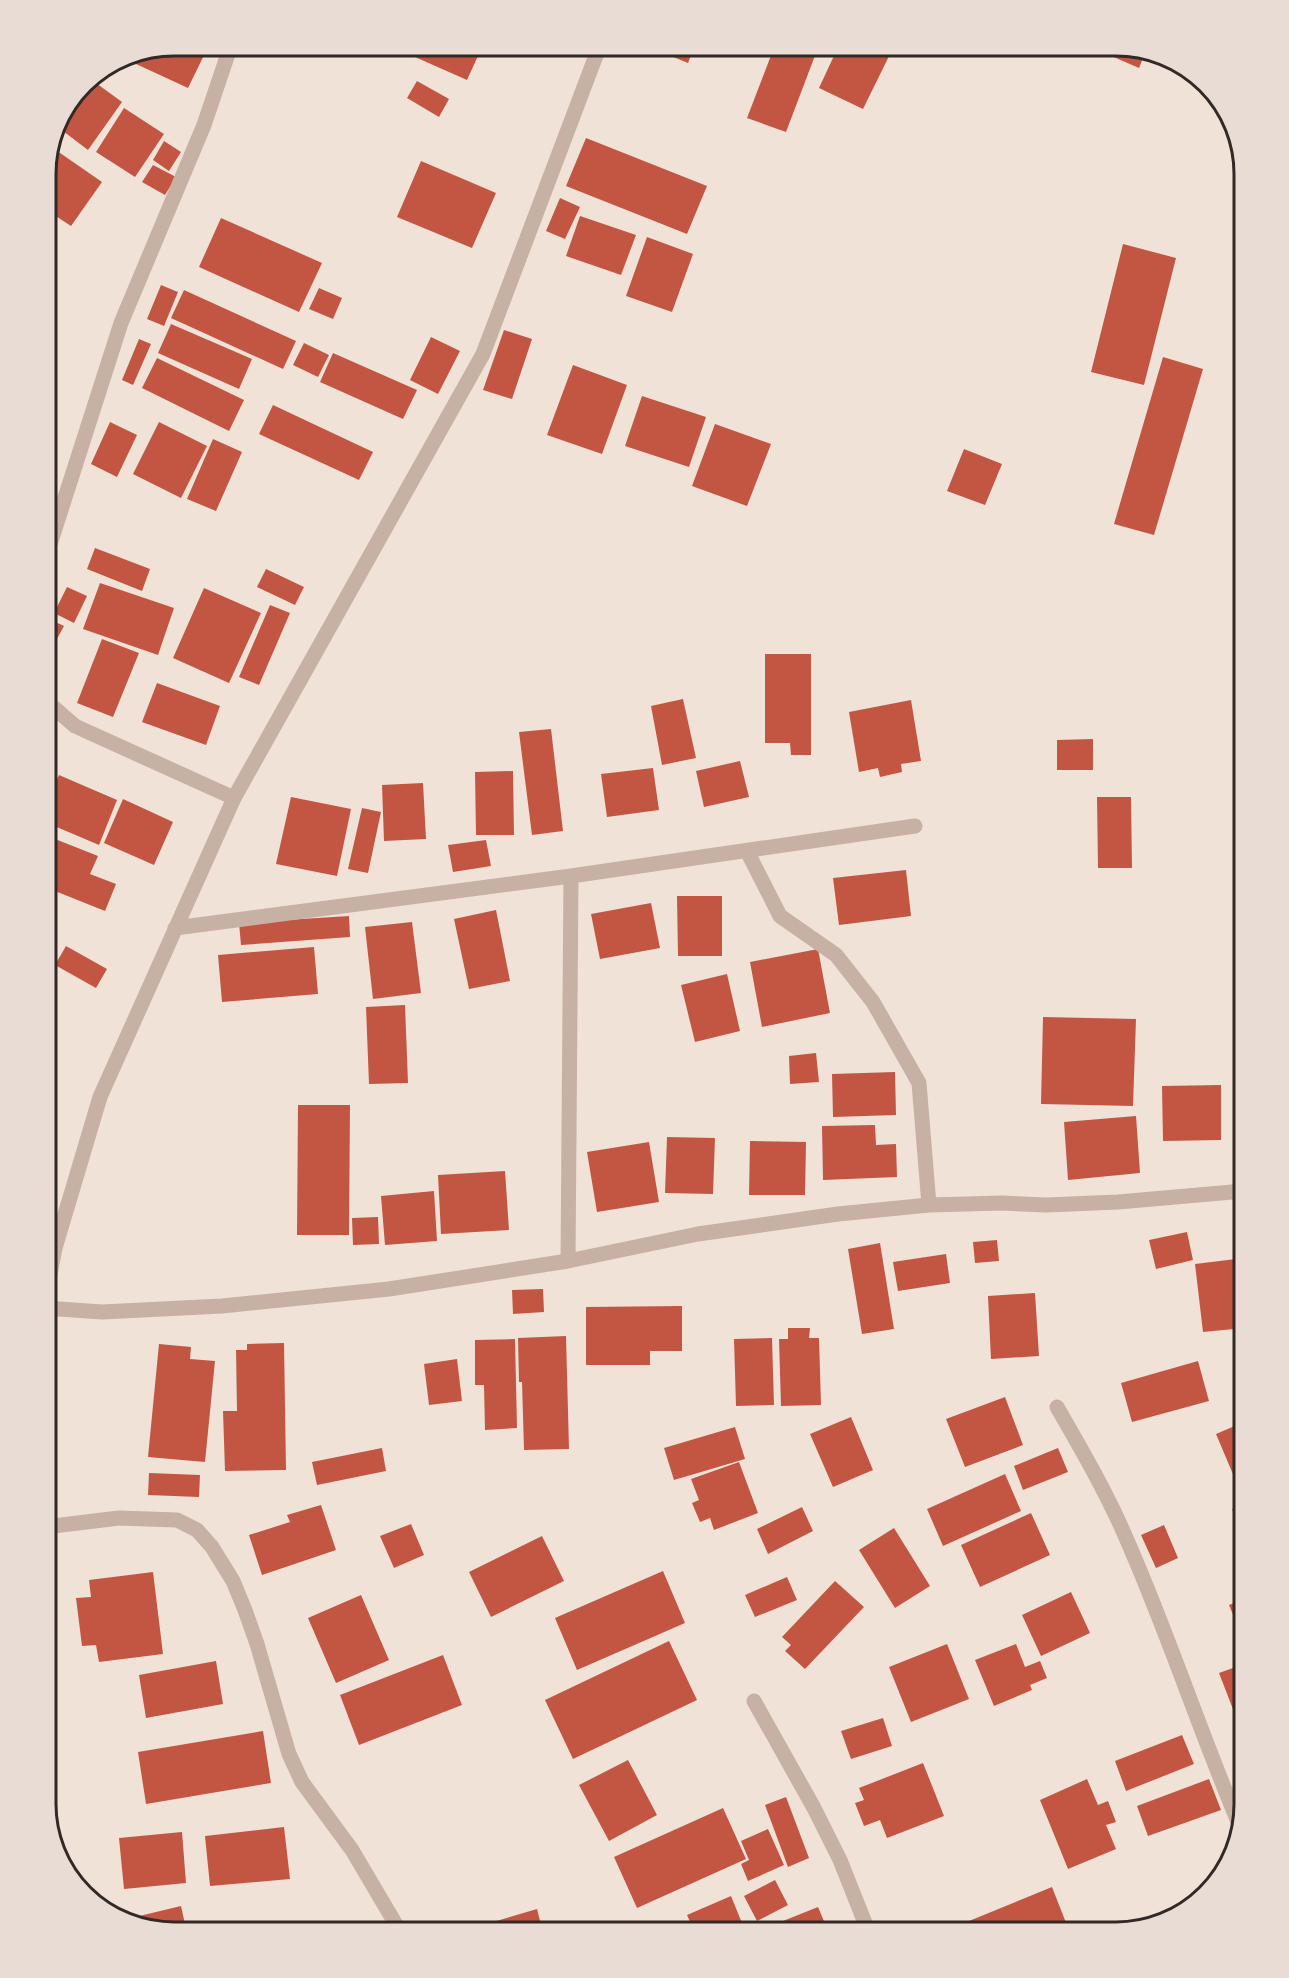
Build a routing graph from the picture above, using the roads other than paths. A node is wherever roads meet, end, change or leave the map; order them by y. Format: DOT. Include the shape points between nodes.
graph roads {
  1 [pos="227,56"];
  2 [pos="596,56"];
  3 [pos="56,526"];
  4 [pos="56,710"];
  5 [pos="234,798"];
  6 [pos="915,826"];
  7 [pos="747,850"];
  8 [pos="571,876"];
  9 [pos="176,928"];
  10 [pos="1234,1192"];
  11 [pos="928,1205"];
  12 [pos="56,1248"];
  13 [pos="568,1261"];
  14 [pos="56,1309"];
  15 [pos="1057,1407"];
  16 [pos="56,1526"];
  17 [pos="754,1701"];
  18 [pos="1233,1810"];
  19 [pos="395,1922"];
  20 [pos="865,1922"];
  1 -- 3 [label="street" via="204,125 121,323"];
  2 -- 5 [label="street" via="483,354"];
  4 -- 5 [label="street" via="75,726"];
  5 -- 9 [label="street"];
  6 -- 7 [label="street"];
  7 -- 8 [label="street"];
  7 -- 11 [label="street" via="780,916 836,955 873,1002 919,1083"];
  8 -- 9 [label="street"];
  8 -- 13 [label="street"];
  9 -- 12 [label="street" via="100,1097"];
  10 -- 11 [label="street" via="1118,1202"];
  11 -- 13 [label="street" via="710,1232"];
  13 -- 14 [label="street" via="389,1289 222,1306 102,1312"];
  15 -- 18 [label="street" via="1123,1531"];
  16 -- 19 [label="street" via="119,1518 177,1520 197,1530 212,1546 245,1610 289,1754 302,1782 352,1850"];
  17 -- 20 [label="street" via="814,1808"];
}
